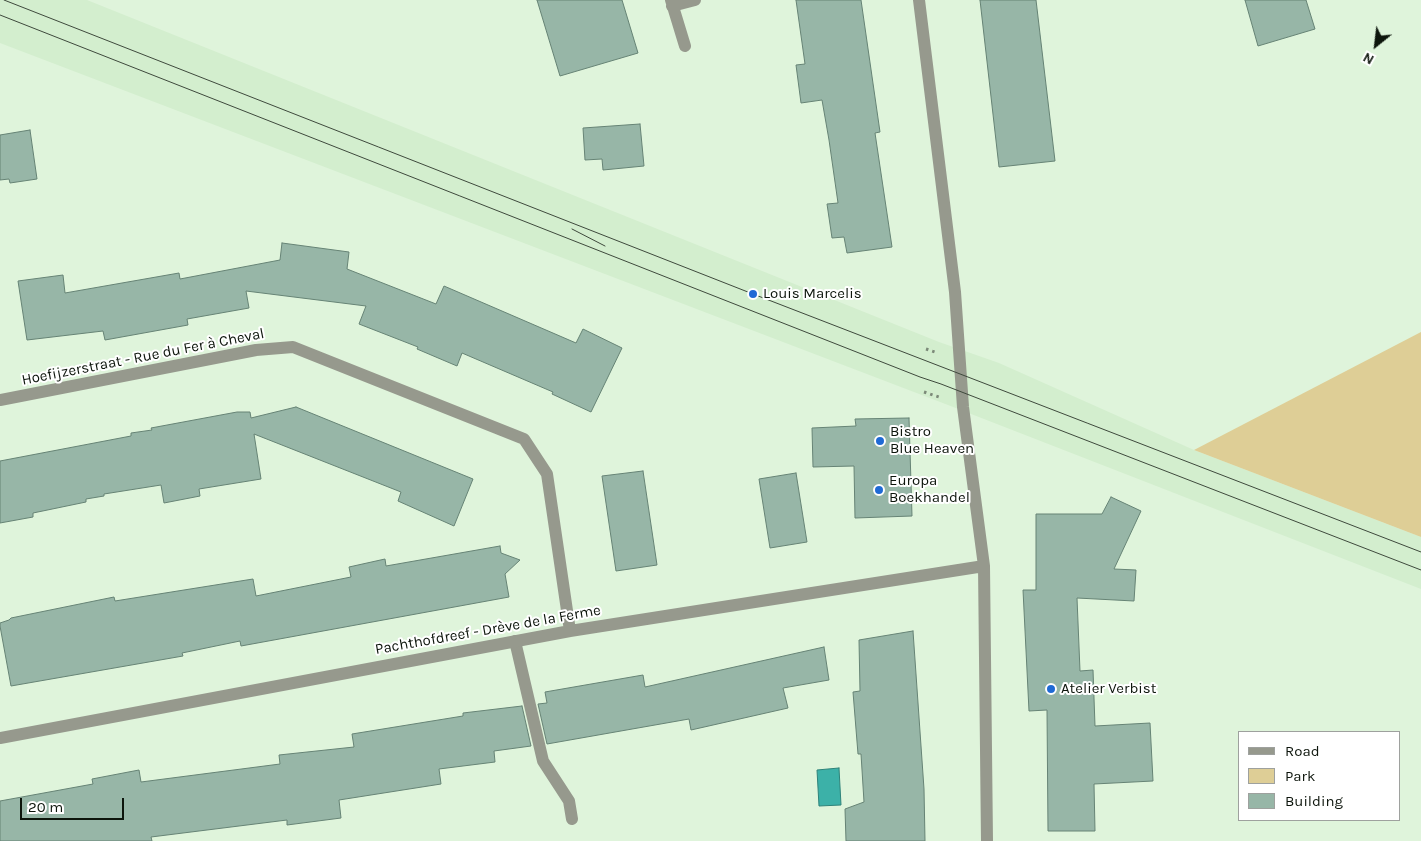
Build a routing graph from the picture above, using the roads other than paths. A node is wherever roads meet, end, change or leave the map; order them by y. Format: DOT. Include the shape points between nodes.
graph roads {
  1 [pos="695,0"];
  2 [pos="919,0"];
  3 [pos="672,3"];
  4 [pos="685,46"];
  5 [pos="0,400"];
  6 [pos="984,566"];
  7 [pos="570,631"];
  8 [pos="514,641"];
  9 [pos="0,738"];
  10 [pos="572,819"];
  11 [pos="987,841"];
  1 -- 3 [label="street"];
  2 -- 6 [label="street" via="955,292 963,407"];
  3 -- 4 [label="street"];
  5 -- 7 [label="street, Hoefijzerstraat - Rue du Fer à Cheval" via="256,350 294,347 524,440 547,474"];
  6 -- 7 [label="street, Pachthofdreef - Drève de la Ferme"];
  6 -- 11 [label="street"];
  7 -- 8 [label="street, Pachthofdreef - Drève de la Ferme"];
  8 -- 9 [label="street, Pachthofdreef - Drève de la Ferme"];
  8 -- 10 [label="street" via="543,761 569,801"];
}
